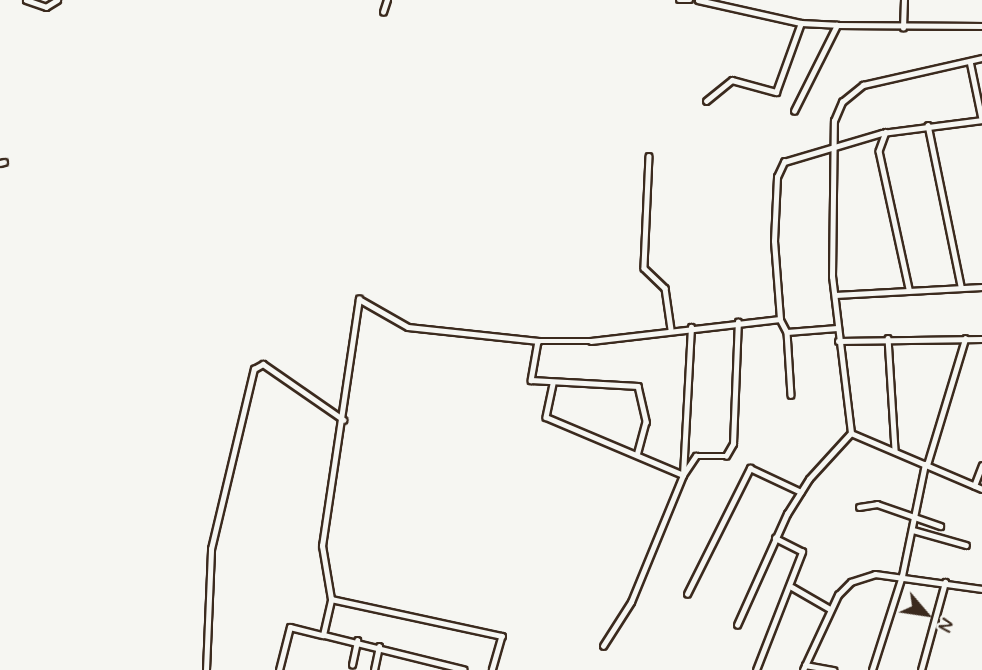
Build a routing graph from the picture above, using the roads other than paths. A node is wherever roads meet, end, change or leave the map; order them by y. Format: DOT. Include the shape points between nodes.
graph roads {
  1 [pos="26,0"];
  2 [pos="57,0"];
  3 [pos="387,0"];
  4 [pos="679,0"];
  5 [pos="690,0"];
  6 [pos="698,0"];
  7 [pos="904,0"];
  8 [pos="383,12"];
  9 [pos="801,23"];
  10 [pos="837,25"];
  11 [pos="982,26"];
  12 [pos="903,28"];
  13 [pos="982,58"];
  14 [pos="970,61"];
  15 [pos="706,101"];
  16 [pos="980,102"];
  17 [pos="794,111"];
  18 [pos="982,120"];
  19 [pos="928,125"];
  20 [pos="887,132"];
  21 [pos="866,137"];
  22 [pos="880,144"];
  23 [pos="832,146"];
  24 [pos="649,156"];
  25 [pos="961,286"];
  26 [pos="982,287"];
  27 [pos="909,289"];
  28 [pos="835,295"];
  29 [pos="780,320"];
  30 [pos="738,322"];
  31 [pos="691,327"];
  32 [pos="837,328"];
  33 [pos="671,329"];
  34 [pos="787,332"];
  35 [pos="888,338"];
  36 [pos="965,339"];
  37 [pos="982,339"];
  38 [pos="538,341"];
  39 [pos="838,341"];
  40 [pos="553,384"];
  41 [pos="791,395"];
  42 [pos="344,420"];
  43 [pos="851,433"];
  44 [pos="895,450"];
  45 [pos="637,455"];
  46 [pos="926,465"];
  47 [pos="982,465"];
  48 [pos="683,475"];
  49 [pos="974,486"];
  50 [pos="982,489"];
  51 [pos="800,492"];
  52 [pos="859,507"];
  53 [pos="917,517"];
  54 [pos="940,526"];
  55 [pos="913,530"];
  56 [pos="775,538"];
  57 [pos="966,545"];
  58 [pos="902,576"];
  59 [pos="945,582"];
  60 [pos="792,587"];
  61 [pos="982,589"];
  62 [pos="687,594"];
  63 [pos="331,598"];
  64 [pos="830,610"];
  65 [pos="737,625"];
  66 [pos="323,635"];
  67 [pos="357,641"];
  68 [pos="603,646"];
  69 [pos="380,647"];
  70 [pos="352,665"];
  71 [pos="804,668"];
  72 [pos="206,670"];
  73 [pos="279,670"];
  74 [pos="374,670"];
  75 [pos="464,670"];
  76 [pos="492,670"];
  77 [pos="756,670"];
  78 [pos="835,670"];
  79 [pos="872,670"];
  80 [pos="921,670"];
  1 -- 2 [label="street" via="46,7"];
  3 -- 8 [label="street"];
  4 -- 5 [label="street"];
  6 -- 9 [label="street"];
  7 -- 12 [label="street"];
  9 -- 10 [label="street"];
  9 -- 15 [label="street" via="776,92 732,80"];
  10 -- 12 [label="street"];
  10 -- 17 [label="street"];
  11 -- 12 [label="street"];
  13 -- 14 [label="street"];
  14 -- 16 [label="street"];
  14 -- 23 [label="street" via="863,85 842,102"];
  16 -- 18 [label="street"];
  18 -- 19 [label="street"];
  19 -- 20 [label="street"];
  19 -- 25 [label="street"];
  20 -- 21 [label="street"];
  20 -- 22 [label="street"];
  21 -- 22 [label="street"];
  21 -- 23 [label="street"];
  22 -- 27 [label="street" via="891,226"];
  23 -- 28 [label="street"];
  23 -- 29 [label="street" via="799,155 779,170 774,241"];
  24 -- 33 [label="street" via="644,268 665,288"];
  25 -- 26 [label="street"];
  25 -- 27 [label="street"];
  27 -- 28 [label="street"];
  28 -- 32 [label="street"];
  29 -- 30 [label="street"];
  29 -- 34 [label="street"];
  30 -- 31 [label="street"];
  30 -- 48 [label="street" via="733,444 726,456 696,456"];
  31 -- 33 [label="street"];
  31 -- 48 [label="street"];
  32 -- 34 [label="street"];
  32 -- 39 [label="street"];
  33 -- 38 [label="street" via="591,341"];
  34 -- 41 [label="street"];
  35 -- 36 [label="street"];
  35 -- 39 [label="street"];
  35 -- 44 [label="street"];
  36 -- 37 [label="street"];
  36 -- 46 [label="street"];
  38 -- 40 [label="street" via="528,376"];
  38 -- 42 [label="street" via="408,327 361,298"];
  39 -- 43 [label="street"];
  40 -- 45 [label="street" via="546,417"];
  40 -- 45 [label="street" via="638,386 646,422"];
  42 -- 63 [label="street" via="322,546"];
  42 -- 72 [label="street" via="263,364 254,369 211,549"];
  43 -- 44 [label="street"];
  43 -- 51 [label="street"];
  44 -- 46 [label="street"];
  45 -- 48 [label="street"];
  46 -- 49 [label="street"];
  46 -- 53 [label="street"];
  47 -- 49 [label="street"];
  48 -- 68 [label="street" via="631,602"];
  49 -- 50 [label="street"];
  51 -- 56 [label="street"];
  51 -- 62 [label="street" via="750,468"];
  52 -- 53 [label="street" via="877,504"];
  53 -- 54 [label="street"];
  53 -- 55 [label="street"];
  55 -- 57 [label="street"];
  55 -- 58 [label="street"];
  56 -- 60 [label="street" via="802,552"];
  56 -- 65 [label="street"];
  58 -- 59 [label="street"];
  58 -- 64 [label="street" via="875,574 851,582"];
  58 -- 79 [label="street"];
  59 -- 61 [label="street"];
  59 -- 80 [label="street"];
  60 -- 64 [label="street"];
  60 -- 77 [label="street"];
  63 -- 66 [label="street"];
  63 -- 76 [label="street" via="499,635 503,639"];
  64 -- 71 [label="street"];
  66 -- 67 [label="street" via="342,643"];
  66 -- 73 [label="street" via="290,627"];
  67 -- 69 [label="street"];
  67 -- 70 [label="street"];
  69 -- 74 [label="street"];
  69 -- 75 [label="street"];
  71 -- 78 [label="street"];
}
